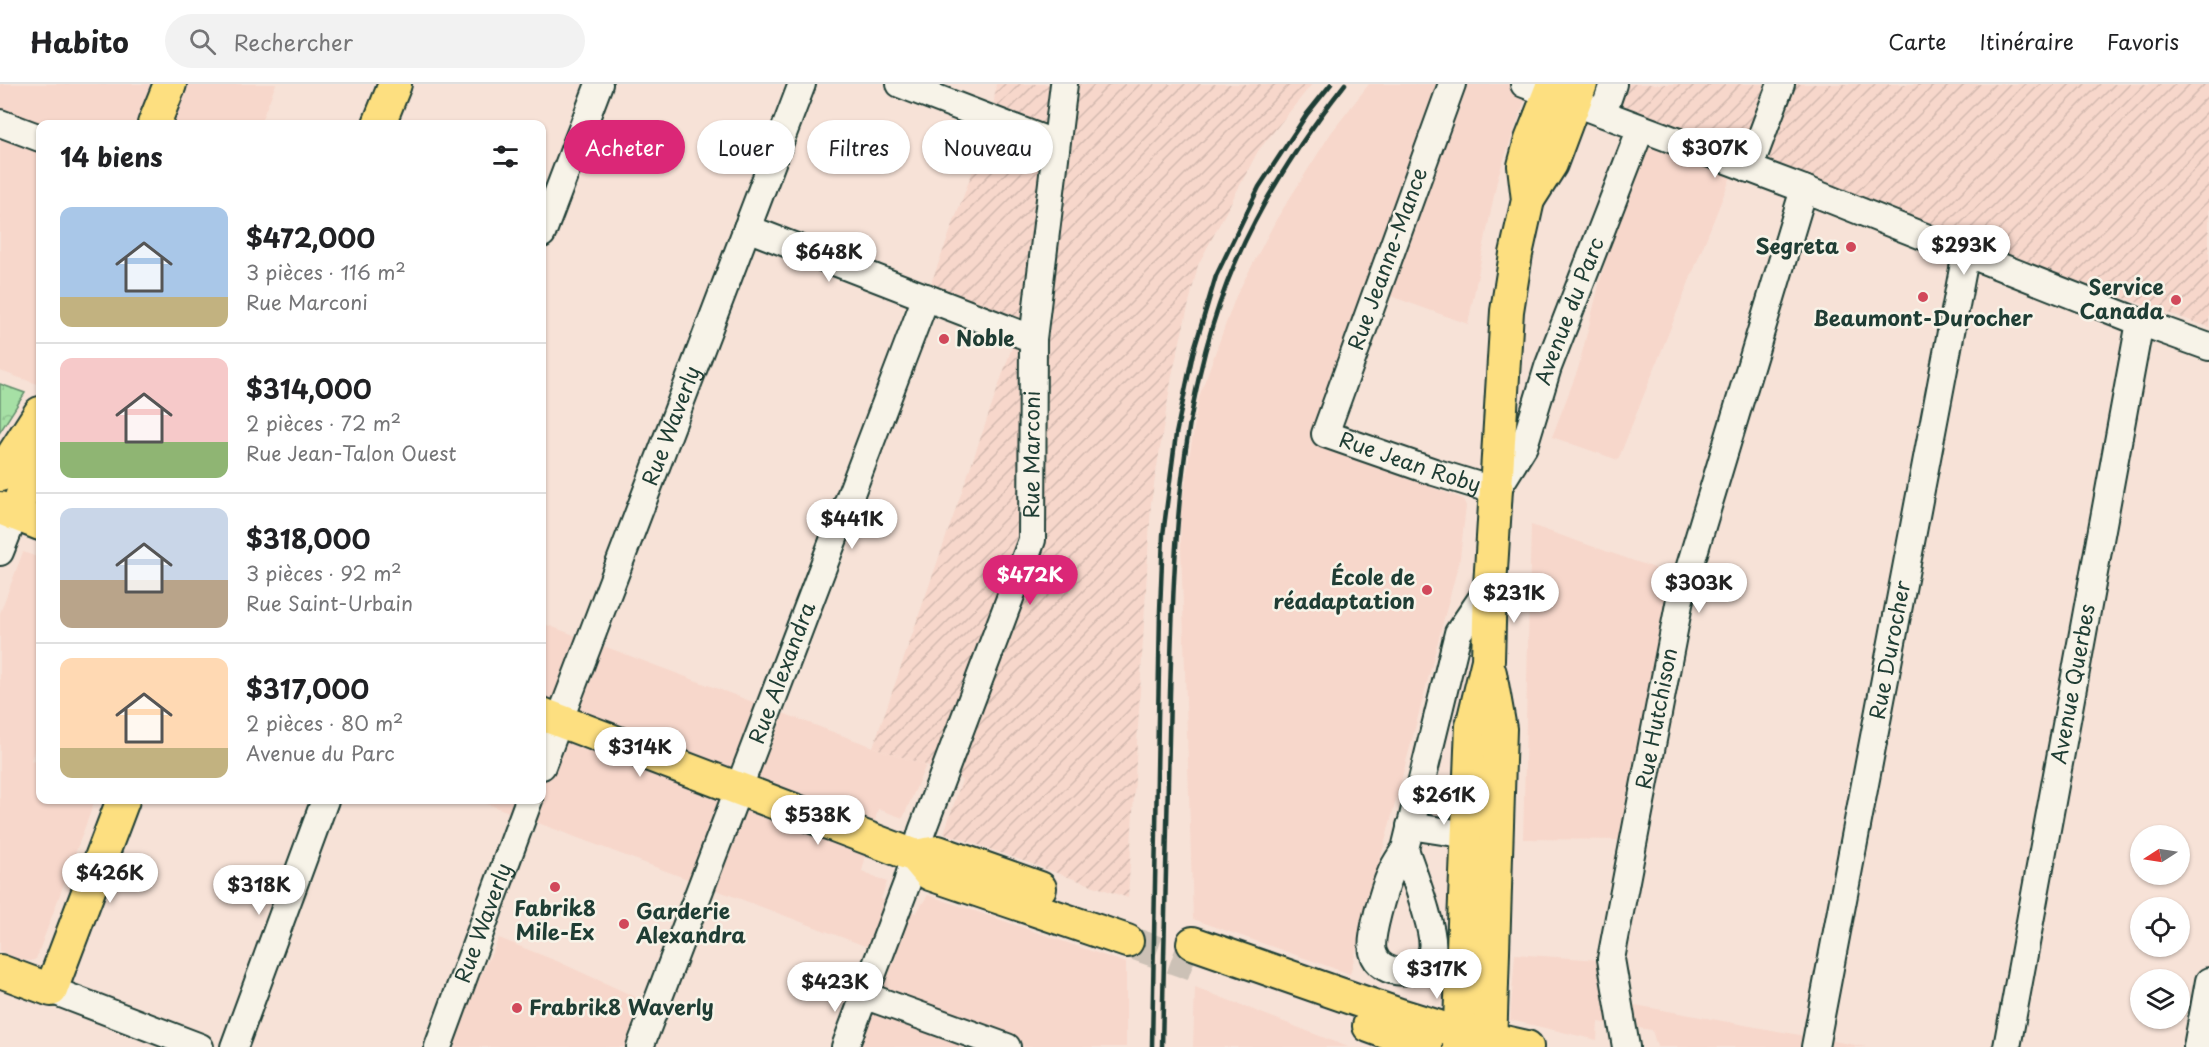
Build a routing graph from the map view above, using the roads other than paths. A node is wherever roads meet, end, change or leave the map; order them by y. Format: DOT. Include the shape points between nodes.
graph roads {
  1 [pos="170,84"];
  2 [pos="395,84"];
  3 [pos="599,84"];
  4 [pos="802,84"];
  5 [pos="900,84"];
  6 [pos="1064,84"];
  7 [pos="1452,84"];
  8 [pos="1613,84"];
  9 [pos="1781,84"];
  10 [pos="1564,93"];
  11 [pos="156,120"];
  12 [pos="381,120"];
  13 [pos="0,123"];
  14 [pos="1641,128"];
  15 [pos="36,136"];
  16 [pos="1056,144"];
  17 [pos="1749,169"];
  18 [pos="1804,189"];
  19 [pos="546,223"];
  20 [pos="747,228"];
  21 [pos="1966,253"];
  22 [pos="926,297"];
  23 [pos="2140,322"];
  24 [pos="1033,339"];
  25 [pos="2209,346"];
  26 [pos="36,419"];
  27 [pos="1324,434"];
  28 [pos="36,459"];
  29 [pos="0,475"];
  30 [pos="1496,491"];
  31 [pos="18,516"];
  32 [pos="0,552"];
  33 [pos="1490,586"];
  34 [pos="1488,660"];
  35 [pos="550,717"];
  36 [pos="546,742"];
  37 [pos="739,790"];
  38 [pos="121,804"];
  39 [pos="324,804"];
  40 [pos="528,804"];
  41 [pos="1468,835"];
  42 [pos="915,856"];
  43 [pos="1127,930"];
  44 [pos="0,971"];
  45 [pos="2209,981"];
  46 [pos="51,990"];
  47 [pos="866,996"];
  48 [pos="1460,1040"];
  49 [pos="1490,1043"];
  50 [pos="200,1047"];
  51 [pos="234,1047"];
  52 [pos="438,1047"];
  53 [pos="640,1047"];
  54 [pos="845,1047"];
  55 [pos="1007,1047"];
  56 [pos="1426,1047"];
  57 [pos="1527,1047"];
  58 [pos="1626,1047"];
  59 [pos="1815,1047"];
  60 [pos="2007,1047"];
  61 [pos="2197,1047"];
  1 -- 11 [label="main road"];
  2 -- 12 [label="main road"];
  3 -- 19 [label="street"];
  4 -- 20 [label="street, Rue Waverly"];
  5 -- 16 [label="street"];
  6 -- 16 [label="street, Rue Marconi"];
  7 -- 27 [label="street, Rue Jeanne-Mance"];
  8 -- 10 [label="street, Avenue du Parc"];
  9 -- 17 [label="street"];
  10 -- 14 [label="street"];
  10 -- 30 [label="main road, Avenue du Parc" via="1551,164 1528,200 1506,311"];
  13 -- 15 [label="street"];
  14 -- 17 [label="street"];
  14 -- 30 [label="street, Avenue du Parc" via="1548,367 1524,446"];
  16 -- 24 [label="street, Rue Marconi"];
  17 -- 18 [label="street"];
  18 -- 21 [label="street"];
  18 -- 58 [label="street, Rue Hutchison" via="1680,599 1611,959"];
  20 -- 22 [label="street"];
  20 -- 35 [label="street, Rue Waverly"];
  21 -- 23 [label="street"];
  21 -- 59 [label="street, Rue Durocher"];
  22 -- 24 [label="street"];
  22 -- 37 [label="street, Rue Alexandra"];
  23 -- 25 [label="street"];
  23 -- 60 [label="street, Avenue Querbes"];
  24 -- 42 [label="street, Rue Marconi" via="1032,540"];
  26 -- 29 [label="main road"];
  27 -- 30 [label="street, Rue Jean Roby"];
  28 -- 31 [label="main road"];
  30 -- 33 [label="main road, Avenue du Parc"];
  31 -- 32 [label="street"];
  33 -- 34 [label="main road, Avenue du Parc"];
  33 -- 41 [label="street" via="1458,633 1408,837"];
  34 -- 41 [label="main road, Avenue du Parc" via="1472,726"];
  34 -- 49 [label="main road, Avenue du Parc" via="1500,729"];
  35 -- 36 [label="street, Rue Waverly"];
  35 -- 37 [label="main road"];
  37 -- 42 [label="main road"];
  37 -- 53 [label="street, Rue Alexandra"];
  38 -- 46 [label="main road"];
  39 -- 51 [label="street"];
  40 -- 52 [label="street, Rue Waverly"];
  41 -- 48 [label="main road, Avenue du Parc"];
  42 -- 43 [label="main road" via="930,874"];
  42 -- 47 [label="street, Rue Marconi"];
  44 -- 46 [label="main road"];
  45 -- 61 [label="street"];
  46 -- 50 [label="street"];
  47 -- 54 [label="street, Rue Marconi"];
  47 -- 55 [label="street"];
  48 -- 49 [label="main road"];
  48 -- 56 [label="main road" via="1400,1015 1193,954"];
  49 -- 57 [label="main road"];
}
